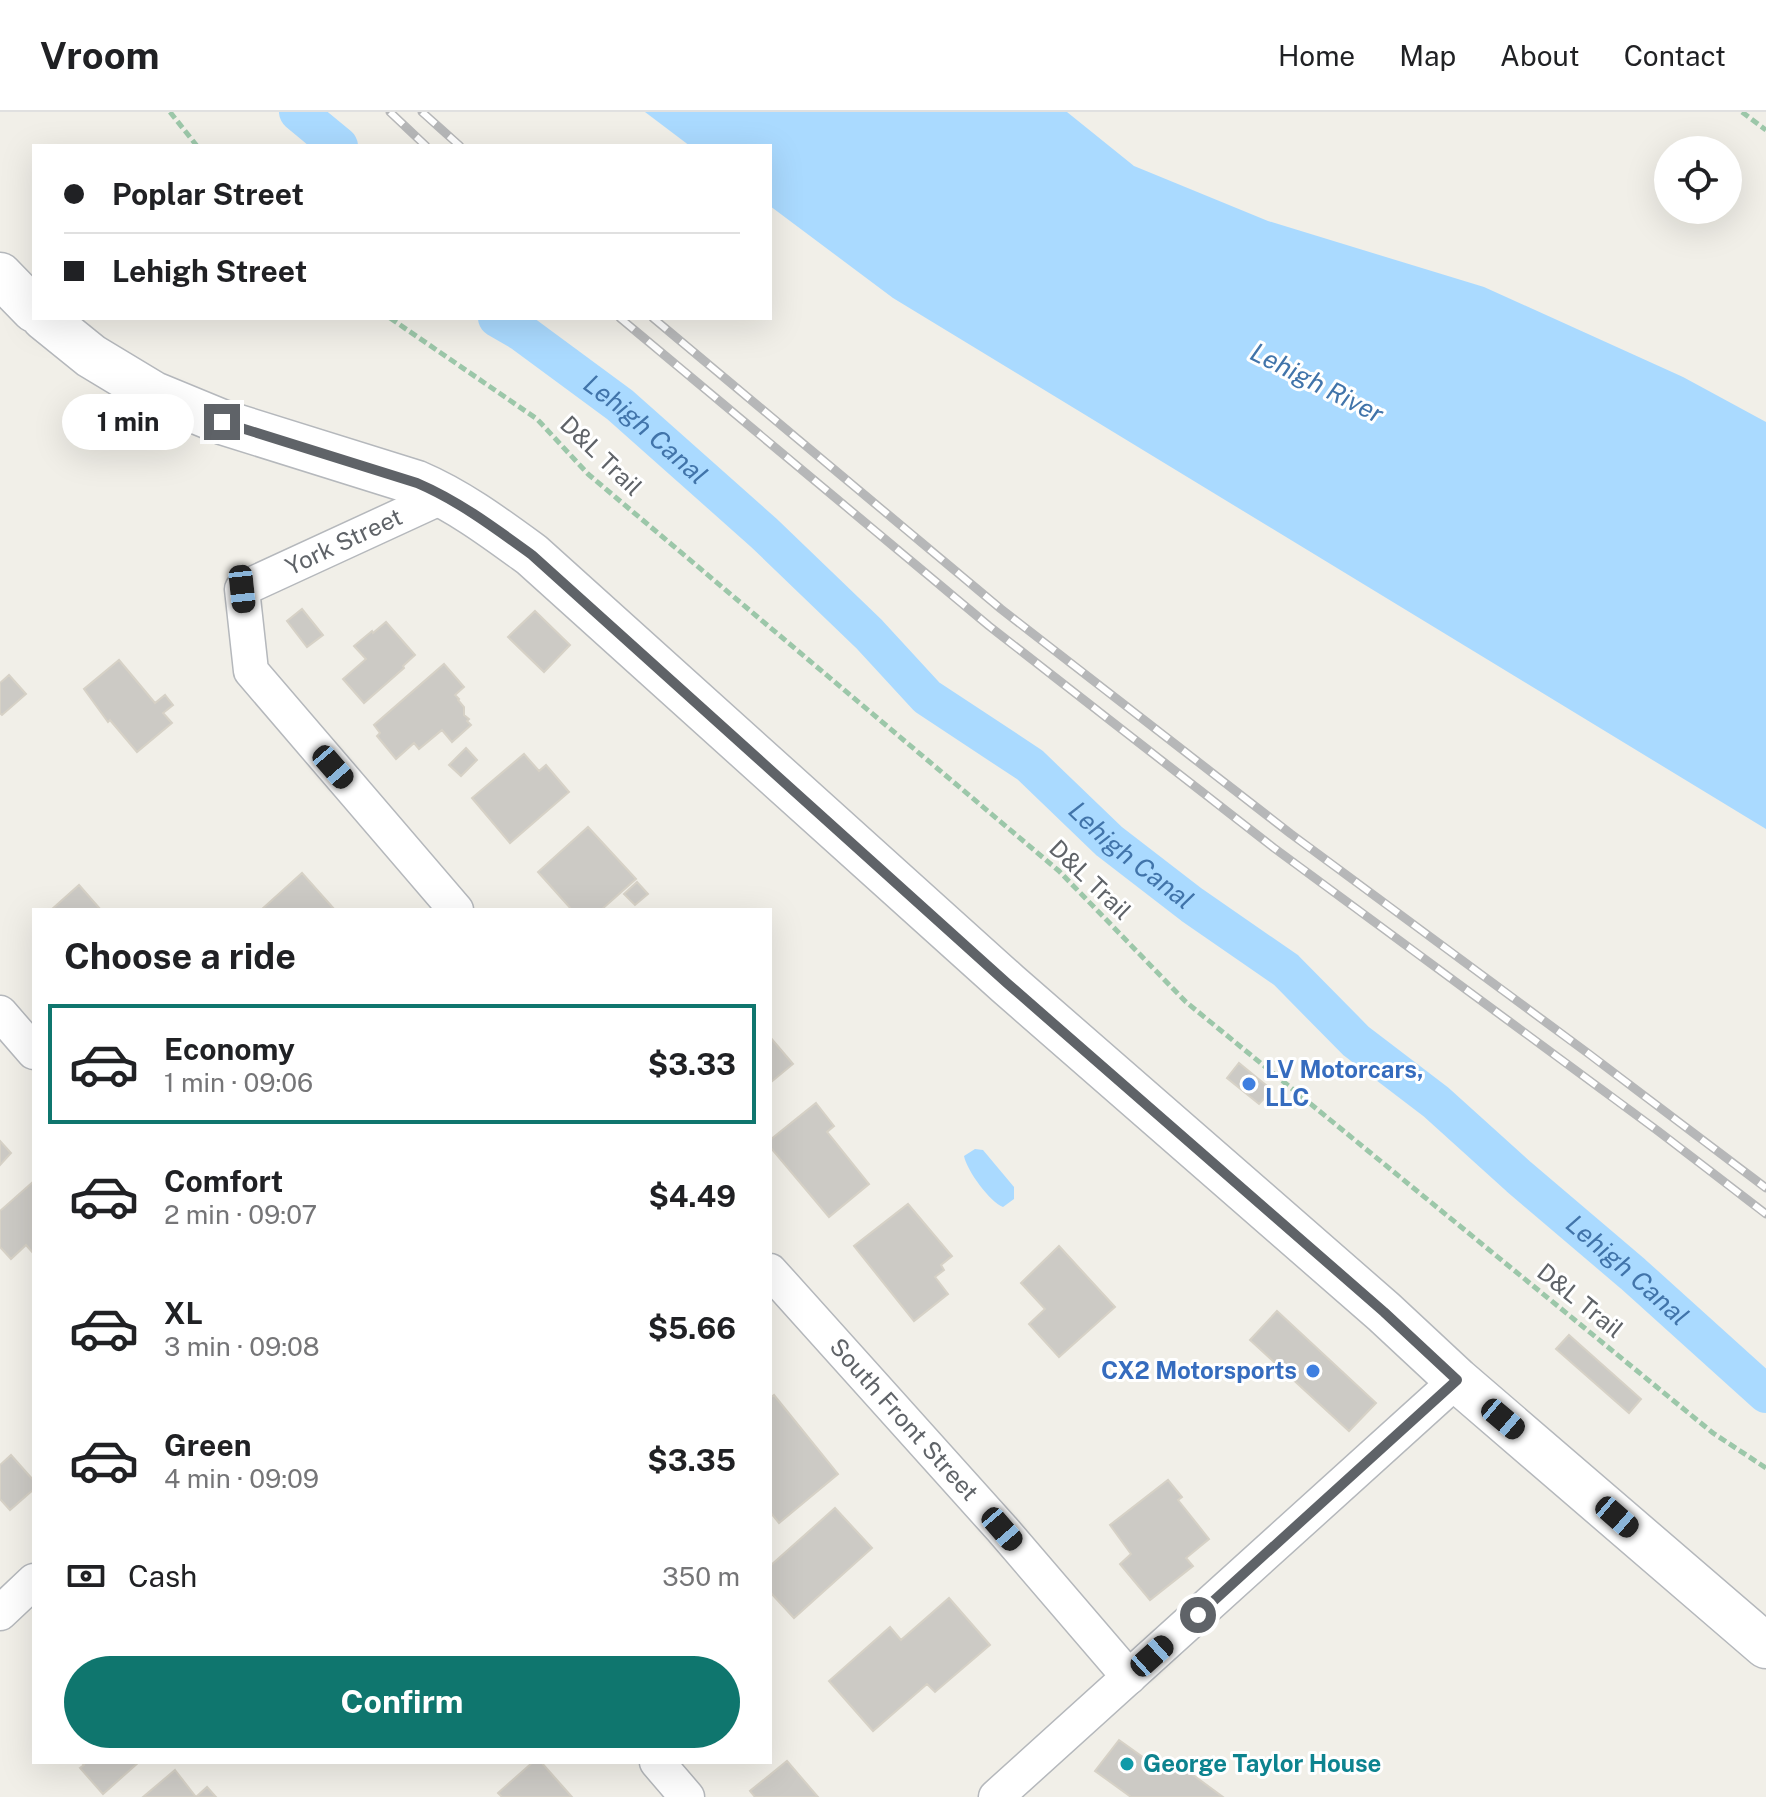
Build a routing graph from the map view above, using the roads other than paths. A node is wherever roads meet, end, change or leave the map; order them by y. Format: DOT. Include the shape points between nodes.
graph roads {
  1 [pos="0,275"];
  2 [pos="32,308"];
  3 [pos="46,320"];
  4 [pos="446,495"];
  5 [pos="454,908"];
  6 [pos="0,1013"];
  7 [pos="32,1050"];
  8 [pos="772,1273"];
  9 [pos="1457,1380"];
  10 [pos="32,1583"];
  11 [pos="0,1613"];
  12 [pos="1766,1646"];
  13 [pos="1129,1677"];
  14 [pos="659,1764"];
  15 [pos="687,1797"];
  16 [pos="996,1797"];
  1 -- 2 [label="street"];
  3 -- 4 [label="street" via="91,356 154,394 222,422"];
  4 -- 5 [label="street, York Street" via="242,589 251,671"];
  4 -- 9 [label="street" via="532,555"];
  6 -- 7 [label="street"];
  8 -- 13 [label="street, South Front Street"];
  9 -- 12 [label="street"];
  9 -- 13 [label="street"];
  10 -- 11 [label="street"];
  13 -- 16 [label="street"];
  14 -- 15 [label="street"];
}
